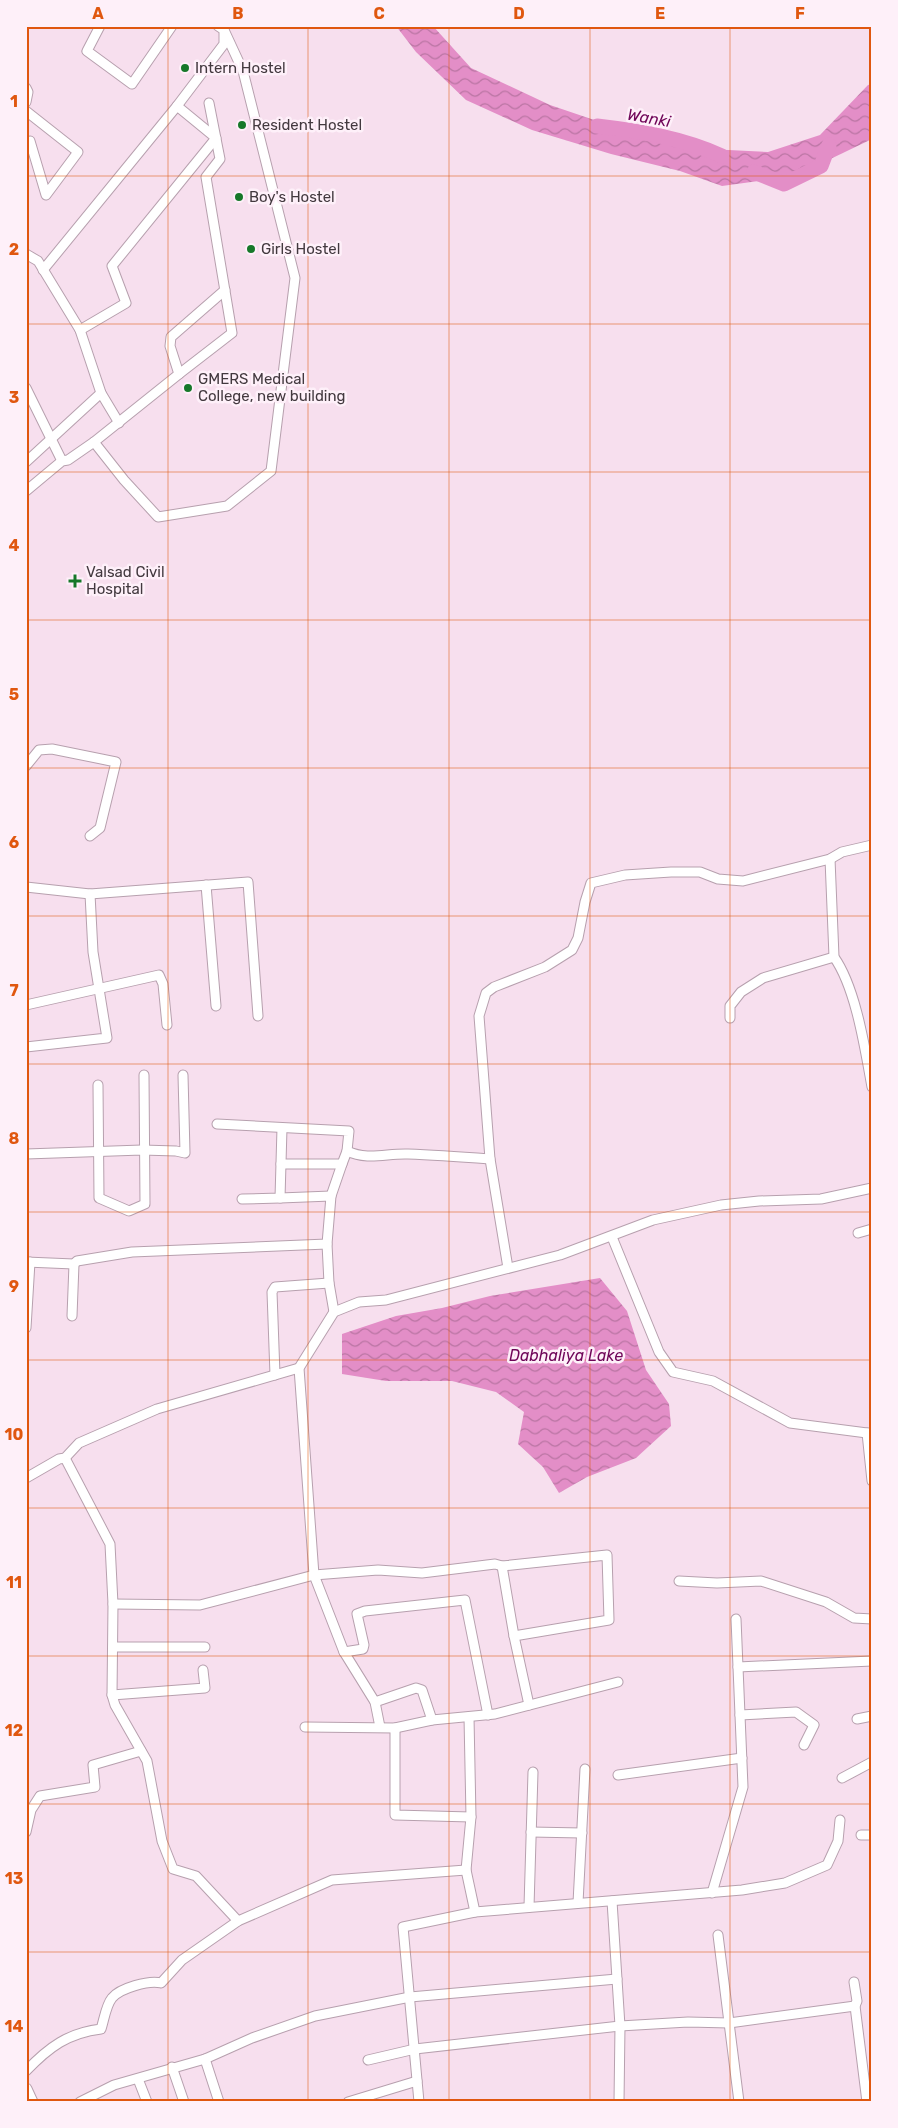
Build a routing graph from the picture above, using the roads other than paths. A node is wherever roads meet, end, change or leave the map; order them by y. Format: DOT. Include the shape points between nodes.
graph roads {
  1 [pos="100,26"];
  2 [pos="172,26"];
  3 [pos="221,28"];
  4 [pos="26,88"];
  5 [pos="26,102"];
  6 [pos="209,103"];
  7 [pos="177,106"];
  8 [pos="26,111"];
  9 [pos="216,138"];
  10 [pos="26,142"];
  11 [pos="26,254"];
  12 [pos="43,270"];
  13 [pos="225,290"];
  14 [pos="80,330"];
  15 [pos="179,374"];
  16 [pos="26,388"];
  17 [pos="101,393"];
  18 [pos="119,422"];
  19 [pos="50,440"];
  20 [pos="94,442"];
  21 [pos="62,461"];
  22 [pos="26,462"];
  23 [pos="26,491"];
  24 [pos="26,766"];
  25 [pos="90,836"];
  26 [pos="872,845"];
  27 [pos="830,859"];
  28 [pos="206,885"];
  29 [pos="26,886"];
  30 [pos="90,894"];
  31 [pos="834,957"];
  32 [pos="100,987"];
  33 [pos="26,1005"];
  34 [pos="216,1006"];
  35 [pos="258,1016"];
  36 [pos="730,1018"];
  37 [pos="167,1025"];
  38 [pos="26,1048"];
  39 [pos="144,1075"];
  40 [pos="183,1075"];
  41 [pos="98,1085"];
  42 [pos="872,1086"];
  43 [pos="217,1124"];
  44 [pos="282,1128"];
  45 [pos="146,1150"];
  46 [pos="347,1151"];
  47 [pos="98,1153"];
  48 [pos="26,1154"];
  49 [pos="490,1159"];
  50 [pos="281,1164"];
  51 [pos="342,1164"];
  52 [pos="872,1188"];
  53 [pos="330,1196"];
  54 [pos="280,1198"];
  55 [pos="242,1200"];
  56 [pos="872,1229"];
  57 [pos="858,1233"];
  58 [pos="612,1237"];
  59 [pos="327,1244"];
  60 [pos="28,1262"];
  61 [pos="74,1264"];
  62 [pos="508,1268"];
  63 [pos="329,1283"];
  64 [pos="334,1312"];
  65 [pos="72,1316"];
  66 [pos="26,1328"];
  67 [pos="299,1368"];
  68 [pos="275,1375"];
  69 [pos="869,1433"];
  70 [pos="65,1458"];
  71 [pos="26,1478"];
  72 [pos="872,1481"];
  73 [pos="502,1566"];
  74 [pos="314,1575"];
  75 [pos="679,1581"];
  76 [pos="113,1604"];
  77 [pos="736,1619"];
  78 [pos="872,1619"];
  79 [pos="514,1636"];
  80 [pos="113,1647"];
  81 [pos="205,1647"];
  82 [pos="344,1652"];
  83 [pos="872,1662"];
  84 [pos="738,1667"];
  85 [pos="203,1670"];
  86 [pos="618,1682"];
  87 [pos="112,1695"];
  88 [pos="375,1702"];
  89 [pos="529,1705"];
  90 [pos="488,1715"];
  91 [pos="740,1715"];
  92 [pos="872,1716"];
  93 [pos="469,1717"];
  94 [pos="857,1718"];
  95 [pos="432,1720"];
  96 [pos="305,1727"];
  97 [pos="380,1727"];
  98 [pos="395,1728"];
  99 [pos="804,1745"];
  100 [pos="141,1751"];
  101 [pos="742,1758"];
  102 [pos="872,1762"];
  103 [pos="585,1769"];
  104 [pos="532,1772"];
  105 [pos="618,1775"];
  106 [pos="842,1778"];
  107 [pos="471,1817"];
  108 [pos="840,1820"];
  109 [pos="26,1832"];
  110 [pos="531,1832"];
  111 [pos="582,1833"];
  112 [pos="861,1834"];
  113 [pos="872,1835"];
  114 [pos="466,1870"];
  115 [pos="712,1892"];
  116 [pos="612,1901"];
  117 [pos="578,1904"];
  118 [pos="529,1907"];
  119 [pos="475,1912"];
  120 [pos="238,1921"];
  121 [pos="718,1935"];
  122 [pos="617,1979"];
  123 [pos="854,1982"];
  124 [pos="410,1997"];
  125 [pos="855,2006"];
  126 [pos="729,2023"];
  127 [pos="620,2026"];
  128 [pos="415,2049"];
  129 [pos="205,2059"];
  130 [pos="368,2060"];
  131 [pos="172,2067"];
  132 [pos="26,2071"];
  133 [pos="138,2079"];
  134 [pos="417,2081"];
  135 [pos="26,2089"];
  136 [pos="32,2102"];
  137 [pos="80,2102"];
  138 [pos="147,2102"];
  139 [pos="184,2102"];
  140 [pos="219,2102"];
  141 [pos="348,2102"];
  142 [pos="419,2102"];
  143 [pos="620,2102"];
  144 [pos="738,2102"];
  145 [pos="867,2102"];
  1 -- 2 [label="street" via="86,52 132,84"];
  3 -- 7 [label="street" via="224,44"];
  3 -- 20 [label="street" via="243,71 296,278 272,471 227,506 158,517"];
  4 -- 5 [label="street"];
  6 -- 9 [label="street"];
  7 -- 9 [label="street"];
  7 -- 12 [label="street"];
  8 -- 10 [label="street" via="78,152 46,195 30,141"];
  9 -- 13 [label="street" via="220,159 206,177"];
  9 -- 14 [label="street" via="112,266 126,303"];
  11 -- 12 [label="street" via="38,261"];
  12 -- 14 [label="street"];
  13 -- 15 [label="street" via="171,337 170,346"];
  13 -- 15 [label="street" via="232,333"];
  14 -- 17 [label="street"];
  15 -- 18 [label="street"];
  16 -- 19 [label="street"];
  17 -- 18 [label="street"];
  17 -- 19 [label="street"];
  18 -- 20 [label="street"];
  19 -- 21 [label="street"];
  19 -- 22 [label="street"];
  20 -- 21 [label="street"];
  21 -- 23 [label="street"];
  24 -- 25 [label="street" via="39,750 52,749 116,762 100,828"];
  26 -- 27 [label="street" via="842,852"];
  27 -- 31 [label="street"];
  27 -- 49 [label="street" via="743,881 718,880 700,872 671,872 625,875 592,883 572,950 545,967 494,986 486,993 479,1016"];
  28 -- 30 [label="street"];
  28 -- 34 [label="street"];
  28 -- 35 [label="street" via="248,882"];
  29 -- 30 [label="street"];
  30 -- 32 [label="street"];
  31 -- 36 [label="street" via="763,978 741,992 730,1006"];
  31 -- 42 [label="street" via="854,1001"];
  32 -- 33 [label="street"];
  32 -- 37 [label="street" via="159,975 164,984"];
  32 -- 38 [label="street" via="107,1038"];
  39 -- 45 [label="street"];
  40 -- 45 [label="street" via="185,1153"];
  41 -- 47 [label="street"];
  43 -- 44 [label="street"];
  44 -- 46 [label="street" via="349,1130"];
  44 -- 50 [label="street"];
  45 -- 47 [label="street"];
  45 -- 47 [label="street" via="146,1204 129,1211 99,1198"];
  46 -- 49 [label="street" via="374,1157 405,1154"];
  46 -- 51 [label="street"];
  47 -- 48 [label="street"];
  49 -- 62 [label="street"];
  50 -- 51 [label="street"];
  50 -- 54 [label="street"];
  51 -- 53 [label="street"];
  52 -- 58 [label="street" via="821,1199 721,1205 653,1220"];
  53 -- 54 [label="street"];
  53 -- 59 [label="street"];
  54 -- 55 [label="street"];
  56 -- 57 [label="street"];
  58 -- 62 [label="street" via="560,1256"];
  58 -- 69 [label="street" via="659,1352 673,1372 713,1381 790,1423"];
  59 -- 61 [label="street" via="132,1252 76,1261"];
  59 -- 63 [label="street"];
  60 -- 61 [label="street"];
  60 -- 66 [label="street"];
  61 -- 65 [label="street"];
  62 -- 64 [label="street" via="386,1300 359,1302"];
  63 -- 64 [label="street"];
  63 -- 68 [label="street" via="274,1287"];
  64 -- 67 [label="street"];
  67 -- 68 [label="street"];
  67 -- 74 [label="street"];
  68 -- 70 [label="street" via="157,1409 79,1443"];
  69 -- 72 [label="street"];
  70 -- 71 [label="street"];
  70 -- 76 [label="street" via="110,1544"];
  73 -- 74 [label="street" via="495,1564 422,1573 378,1570"];
  73 -- 79 [label="street"];
  73 -- 79 [label="street" via="607,1556 609,1620"];
  74 -- 76 [label="street" via="200,1605"];
  74 -- 82 [label="street"];
  75 -- 78 [label="street" via="761,1581 826,1602 854,1618"];
  76 -- 80 [label="street"];
  77 -- 84 [label="street"];
  79 -- 89 [label="street"];
  80 -- 81 [label="street"];
  80 -- 87 [label="street"];
  82 -- 88 [label="street"];
  82 -- 90 [label="street" via="363,1649 357,1614 465,1600"];
  83 -- 84 [label="street"];
  84 -- 91 [label="street"];
  85 -- 87 [label="street" via="205,1688"];
  86 -- 89 [label="street"];
  87 -- 100 [label="street"];
  88 -- 95 [label="street" via="416,1688 422,1690"];
  88 -- 97 [label="street"];
  89 -- 90 [label="street"];
  90 -- 93 [label="street"];
  91 -- 99 [label="street" via="796,1712 814,1725"];
  91 -- 101 [label="street"];
  92 -- 94 [label="street"];
  93 -- 95 [label="street"];
  93 -- 107 [label="street"];
  95 -- 98 [label="street"];
  96 -- 97 [label="street"];
  97 -- 98 [label="street"];
  98 -- 107 [label="street" via="395,1815"];
  100 -- 109 [label="street" via="93,1765 95,1787 40,1796 31,1810"];
  100 -- 120 [label="street" via="169,1863 173,1869 196,1876"];
  101 -- 105 [label="street"];
  101 -- 115 [label="street" via="743,1787"];
  102 -- 106 [label="street"];
  103 -- 111 [label="street"];
  104 -- 110 [label="street"];
  107 -- 114 [label="street"];
  108 -- 115 [label="street" via="838,1841 827,1865 785,1883"];
  110 -- 111 [label="street"];
  110 -- 118 [label="street"];
  111 -- 117 [label="street"];
  112 -- 113 [label="street"];
  114 -- 119 [label="street"];
  114 -- 120 [label="street" via="332,1880"];
  115 -- 116 [label="street"];
  116 -- 117 [label="street"];
  116 -- 122 [label="street"];
  117 -- 118 [label="street"];
  118 -- 119 [label="street"];
  119 -- 124 [label="street" via="403,1928"];
  120 -- 132 [label="street" via="182,1960 161,1983 152,1981 112,1998 101,2029 66,2038 39,2057"];
  121 -- 126 [label="street"];
  122 -- 124 [label="street"];
  122 -- 127 [label="street"];
  123 -- 125 [label="street"];
  124 -- 128 [label="street"];
  124 -- 129 [label="street" via="315,2016"];
  125 -- 126 [label="street"];
  125 -- 145 [label="street"];
  126 -- 127 [label="street"];
  126 -- 144 [label="street"];
  127 -- 128 [label="street"];
  127 -- 143 [label="street"];
  128 -- 130 [label="street"];
  128 -- 134 [label="street"];
  129 -- 131 [label="street"];
  129 -- 140 [label="street"];
  131 -- 133 [label="street"];
  131 -- 139 [label="street"];
  133 -- 137 [label="street" via="114,2085"];
  133 -- 138 [label="street"];
  134 -- 141 [label="street"];
  134 -- 142 [label="street"];
  135 -- 136 [label="street"];
}
